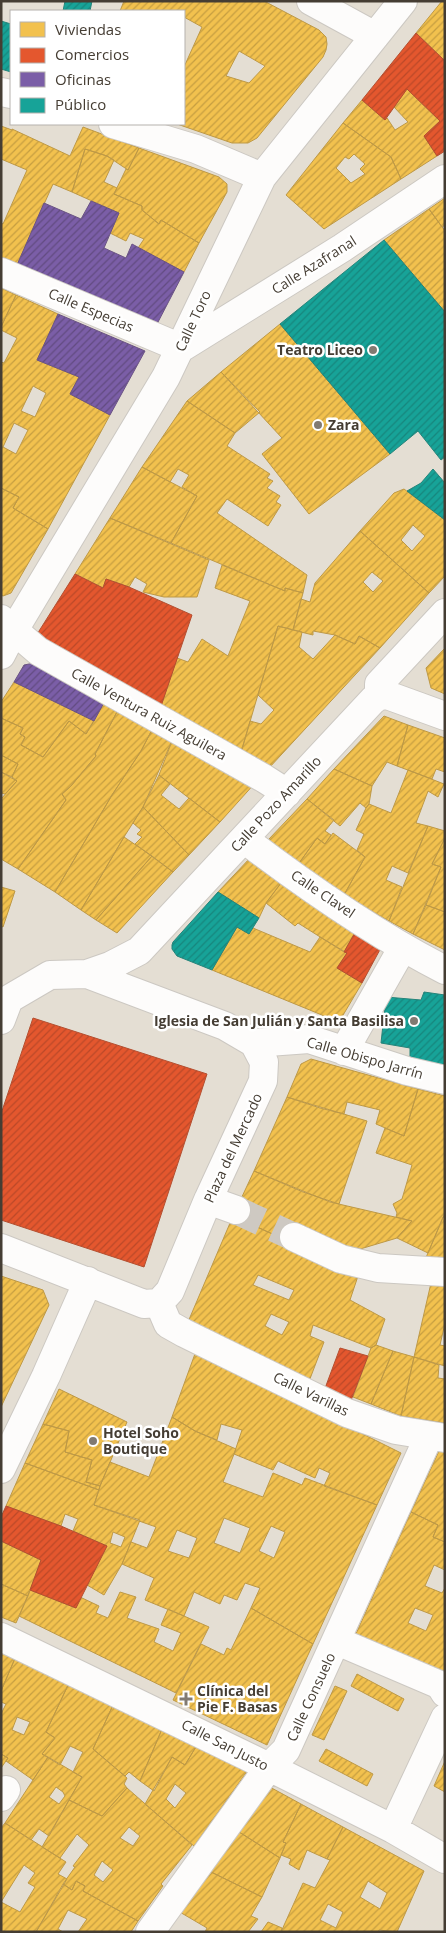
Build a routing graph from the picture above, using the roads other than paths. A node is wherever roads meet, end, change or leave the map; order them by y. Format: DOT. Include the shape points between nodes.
graph roads {
  1 [pos="311,1"];
  2 [pos="403,1"];
  3 [pos="375,36"];
  4 [pos="116,125"];
  5 [pos="262,177"];
  6 [pos="445,179"];
  7 [pos="1,272"];
  8 [pos="180,348"];
  9 [pos="445,613"];
  10 [pos="8,624"];
  11 [pos="1,655"];
  12 [pos="379,696"];
  13 [pos="445,716"];
  14 [pos="287,793"];
  15 [pos="244,839"];
  16 [pos="403,947"];
  17 [pos="445,970"];
  18 [pos="87,974"];
  19 [pos="1,1020"];
  20 [pos="254,1042"];
  21 [pos="344,1051"];
  22 [pos="445,1080"];
  23 [pos="208,1200"];
  24 [pos="236,1210"];
  25 [pos="294,1236"];
  26 [pos="1,1248"];
  27 [pos="445,1272"];
  28 [pos="88,1281"];
  29 [pos="159,1304"];
  30 [pos="437,1437"];
  31 [pos="1,1469"];
  32 [pos="1,1637"];
  33 [pos="337,1640"];
  34 [pos="445,1693"];
  35 [pos="445,1718"];
  36 [pos="269,1767"];
  37 [pos="393,1829"];
  38 [pos="445,1859"];
  39 [pos="150,1932"];
  1 -- 3 [label="street"];
  2 -- 3 [label="street, Calle Toro"];
  3 -- 5 [label="street, Calle Toro"];
  4 -- 5 [label="street" via="196,149"];
  5 -- 8 [label="street, Calle Toro"];
  6 -- 8 [label="street, Calle Azafranal" via="342,248"];
  7 -- 8 [label="street, Calle Especias"];
  8 -- 10 [label="street, Calle Toro" via="166,377"];
  9 -- 12 [label="street, Calle Pozo Amarillo" via="380,684"];
  10 -- 11 [label="street, Calle Toro"];
  10 -- 14 [label="street, Calle Ventura Ruiz Aguilera" via="38,651"];
  12 -- 13 [label="street" via="387,695"];
  12 -- 14 [label="street, Calle Pozo Amarillo"];
  14 -- 15 [label="street, Calle Pozo Amarillo"];
  15 -- 16 [label="street, Calle Clavel" via="321,895"];
  15 -- 18 [label="street, Calle Pozo Amarillo" via="139,951"];
  16 -- 17 [label="street, Calle Clavel"];
  16 -- 21 [label="street"];
  18 -- 19 [label="street" via="50,975 9,999"];
  18 -- 20 [label="street" via="225,1026"];
  20 -- 21 [label="street, Calle Obispo Jarrín" via="309,1039"];
  20 -- 23 [label="street, Plaza del Mercado" via="264,1062 263,1081"];
  21 -- 22 [label="street, Calle Obispo Jarrín"];
  23 -- 24 [label="street"];
  23 -- 29 [label="street, Plaza del Mercado" via="170,1291"];
  25 -- 27 [label="street" via="341,1259 378,1268"];
  26 -- 28 [label="street"];
  28 -- 29 [label="street" via="144,1304"];
  28 -- 31 [label="street"];
  29 -- 30 [label="street, Calle Varillas" via="168,1324 348,1412 396,1430"];
  30 -- 33 [label="street, Calle Consuelo"];
  32 -- 36 [label="street, Calle San Justo"];
  33 -- 34 [label="street" via="440,1685"];
  33 -- 36 [label="street, Calle Consuelo" via="286,1750"];
  35 -- 37 [label="street"];
  36 -- 37 [label="street, Calle San Justo"];
  36 -- 39 [label="street, Calle Consuelo"];
  37 -- 38 [label="street, Calle San Justo"];
}
